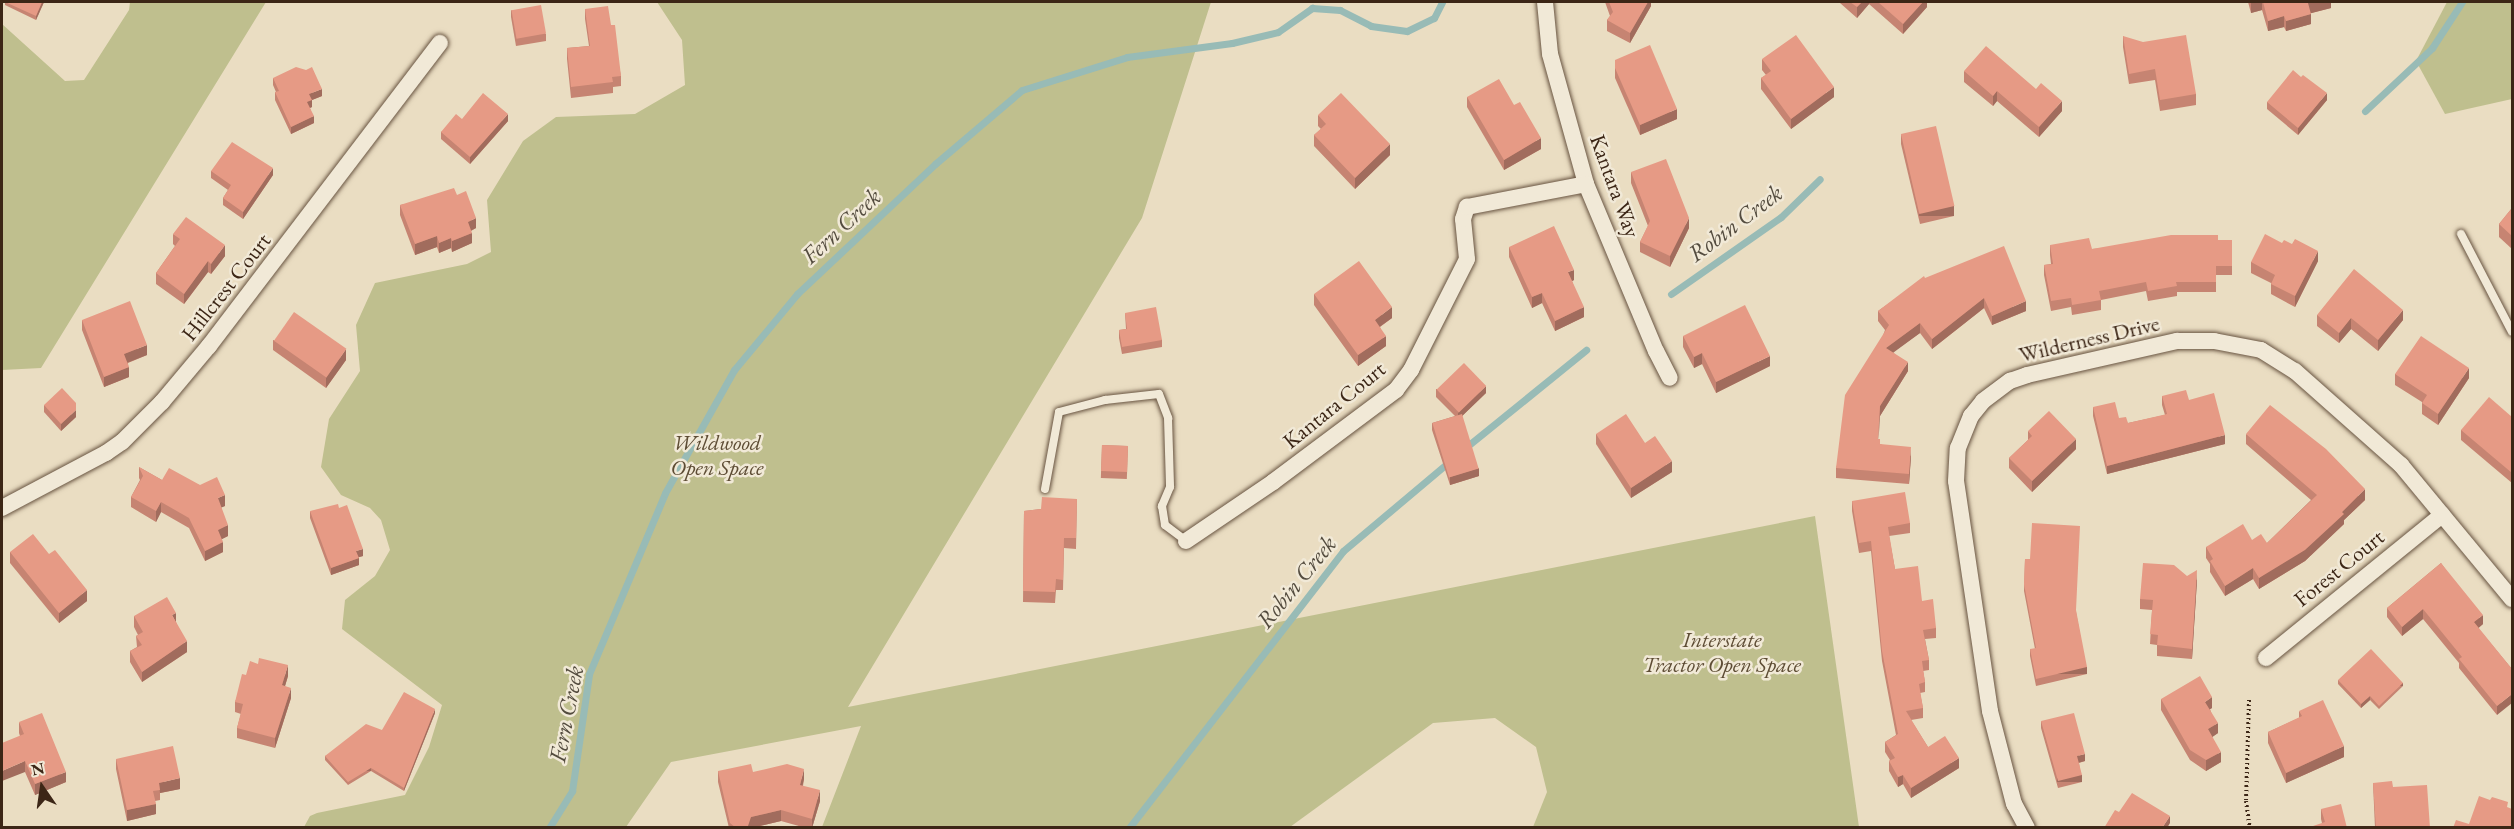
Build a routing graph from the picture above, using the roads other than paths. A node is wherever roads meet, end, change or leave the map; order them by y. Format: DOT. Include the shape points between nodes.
graph roads {
  1 [pos="1545,2"];
  2 [pos="440,43"];
  3 [pos="1586,184"];
  4 [pos="2461,234"];
  5 [pos="2512,332"];
  6 [pos="1670,378"];
  7 [pos="1045,489"];
  8 [pos="2,508"];
  9 [pos="2442,515"];
  10 [pos="1186,541"];
  11 [pos="2512,599"];
  12 [pos="2266,658"];
  13 [pos="2028,828"];
  1 -- 3 [label="street, Kantara Way" via="1550,54"];
  2 -- 8 [label="street, Hillcrest Court" via="162,402 106,453"];
  3 -- 6 [label="street, Kantara Way"];
  3 -- 10 [label="street, Kantara Court" via="1467,207 1463,219 1467,259 1411,370 1396,390"];
  4 -- 5 [label="lane"];
  7 -- 10 [label="lane" via="1059,412 1105,400 1159,394 1167,418 1170,487 1162,506 1165,525"];
  9 -- 11 [label="street, Wilderness Drive"];
  9 -- 12 [label="street, Forest Court"];
  9 -- 13 [label="street, Wilderness Drive" via="2401,465 2295,370 2253,347 2214,341 2166,342 2027,375 1996,390 1971,416 1963,431 1956,481 1990,711 2014,804"];
}
